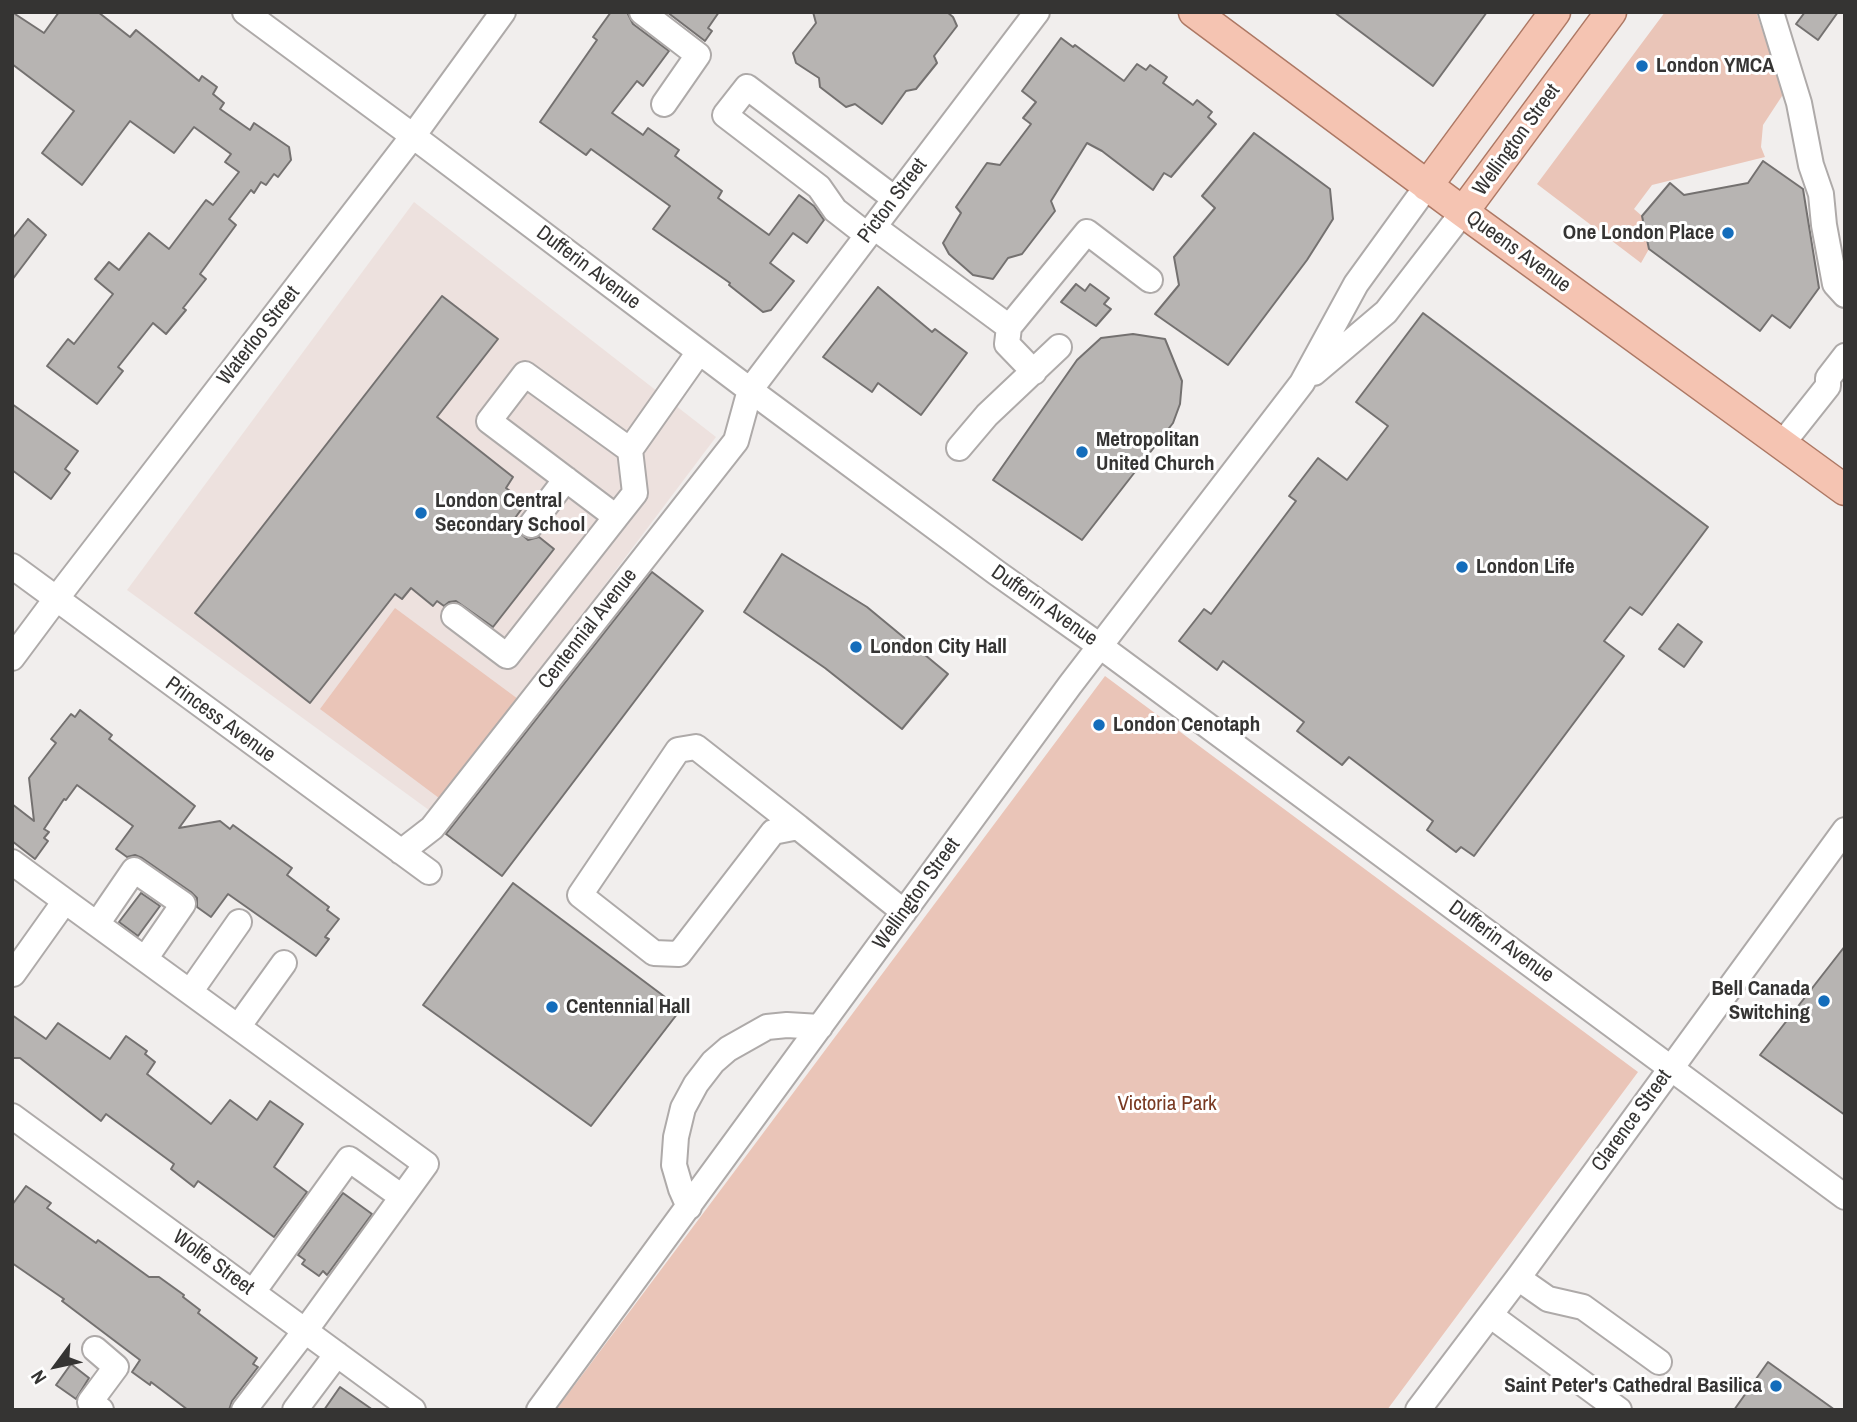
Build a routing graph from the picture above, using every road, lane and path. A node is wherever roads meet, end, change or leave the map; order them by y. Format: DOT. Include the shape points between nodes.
graph roads {
  1 [pos="503,12"];
  2 [pos="642,12"];
  3 [pos="1037,12"];
  4 [pos="1194,12"];
  5 [pos="1555,12"];
  6 [pos="1611,12"];
  7 [pos="1771,12"];
  8 [pos="260,17"];
  9 [pos="664,104"];
  10 [pos="413,136"];
  11 [pos="1427,186"];
  12 [pos="895,199"];
  13 [pos="1463,212"];
  14 [pos="871,231"];
  15 [pos="1150,280"];
  16 [pos="1845,295"];
  17 [pos="1009,327"];
  18 [pos="1059,347"];
  19 [pos="699,352"];
  20 [pos="1845,356"];
  21 [pos="1034,372"];
  22 [pos="1302,383"];
  23 [pos="750,390"];
  24 [pos="1782,444"];
  25 [pos="959,448"];
  26 [pos="630,450"];
  27 [pos="566,480"];
  28 [pos="1845,490"];
  29 [pos="616,517"];
  30 [pos="531,525"];
  31 [pos="12,566"];
  32 [pos="56,599"];
  33 [pos="454,616"];
  34 [pos="1100,646"];
  35 [pos="12,659"];
  36 [pos="798,827"];
  37 [pos="1845,830"];
  38 [pos="401,852"];
  39 [pos="12,862"];
  40 [pos="429,872"];
  41 [pos="65,901"];
  42 [pos="904,912"];
  43 [pos="239,922"];
  44 [pos="97,924"];
  45 [pos="145,959"];
  46 [pos="284,962"];
  47 [pos="13,974"];
  48 [pos="190,992"];
  49 [pos="238,1027"];
  50 [pos="820,1027"];
  51 [pos="1671,1067"];
  52 [pos="12,1116"];
  53 [pos="402,1197"];
  54 [pos="1845,1197"];
  55 [pos="689,1207"];
  56 [pos="1518,1278"];
  57 [pos="253,1292"];
  58 [pos="1490,1315"];
  59 [pos="305,1331"];
  60 [pos="94,1349"];
  61 [pos="337,1354"];
  62 [pos="1659,1362"];
  63 [pos="101,1410"];
  64 [pos="244,1410"];
  65 [pos="295,1410"];
  66 [pos="413,1410"];
  67 [pos="539,1410"];
  68 [pos="1418,1410"];
  69 [pos="1619,1410"];
  1 -- 10 [label="street, Waterloo Street"];
  2 -- 9 [label="street" via="698,55"];
  3 -- 12 [label="street, Picton Street"];
  4 -- 11 [label="main road, Queens Avenue"];
  5 -- 11 [label="main road, Wellington Street"];
  6 -- 13 [label="main road, Wellington Street"];
  7 -- 16 [label="street" via="1821,194 1835,284"];
  8 -- 10 [label="street, Dufferin Avenue"];
  10 -- 19 [label="street, Dufferin Avenue"];
  10 -- 32 [label="street, Waterloo Street"];
  11 -- 13 [label="main road, Queens Avenue"];
  11 -- 22 [label="street, Wellington Street" via="1356,284"];
  12 -- 14 [label="street, Picton Street"];
  12 -- 14 [label="street" via="747,87 725,115 818,187 835,210"];
  13 -- 22 [label="street, Wellington Street" via="1386,312"];
  13 -- 24 [label="main road, Queens Avenue"];
  14 -- 17 [label="street"];
  14 -- 23 [label="street, Picton Street"];
  15 -- 17 [label="street" via="1087,232"];
  17 -- 21 [label="street" via="1007,344"];
  18 -- 21 [label="street"];
  19 -- 23 [label="street, Dufferin Avenue"];
  19 -- 26 [label="street"];
  20 -- 24 [label="street" via="1828,378 1828,386"];
  21 -- 25 [label="street"];
  22 -- 34 [label="street, Wellington Street"];
  23 -- 34 [label="street, Dufferin Avenue"];
  23 -- 38 [label="street, Centennial Avenue" via="736,441 432,828"];
  24 -- 28 [label="main road, Queens Avenue"];
  26 -- 27 [label="street" via="525,374 489,421"];
  26 -- 29 [label="street" via="635,493"];
  27 -- 29 [label="street"];
  27 -- 30 [label="street"];
  29 -- 33 [label="street" via="507,656"];
  31 -- 32 [label="street, Princess Avenue"];
  32 -- 35 [label="street, Waterloo Street"];
  32 -- 38 [label="street, Princess Avenue"];
  34 -- 42 [label="street, Wellington Street"];
  34 -- 51 [label="street, Dufferin Avenue"];
  36 -- 36 [label="street" via="773,832 679,954 654,953 580,895 678,750 696,747"];
  36 -- 42 [label="street"];
  37 -- 51 [label="street, Clarence Street"];
  38 -- 40 [label="street, Princess Avenue"];
  39 -- 41 [label="street"];
  41 -- 44 [label="street"];
  41 -- 47 [label="street"];
  42 -- 50 [label="street, Wellington Street"];
  43 -- 48 [label="street"];
  44 -- 45 [label="street"];
  44 -- 45 [label="street" via="134,870 183,905"];
  45 -- 48 [label="street"];
  46 -- 49 [label="street"];
  48 -- 49 [label="street"];
  49 -- 53 [label="street" via="426,1164"];
  50 -- 55 [label="street, Wellington Street"];
  50 -- 55 [label="street" via="766,1027 728,1049 696,1084 683,1108 674,1165"];
  51 -- 54 [label="street, Dufferin Avenue"];
  51 -- 56 [label="street, Clarence Street"];
  52 -- 57 [label="street, Wolfe Street"];
  53 -- 57 [label="street" via="349,1159"];
  53 -- 59 [label="street"];
  55 -- 67 [label="street, Wellington Street"];
  56 -- 58 [label="street, Clarence Street"];
  56 -- 62 [label="street" via="1548,1299 1583,1307"];
  57 -- 59 [label="street, Wolfe Street"];
  58 -- 68 [label="street, Clarence Street"];
  58 -- 69 [label="street"];
  59 -- 61 [label="street, Wolfe Street"];
  59 -- 64 [label="street"];
  60 -- 63 [label="street" via="116,1367 90,1402"];
  61 -- 65 [label="street"];
  61 -- 66 [label="street, Wolfe Street"];
}
